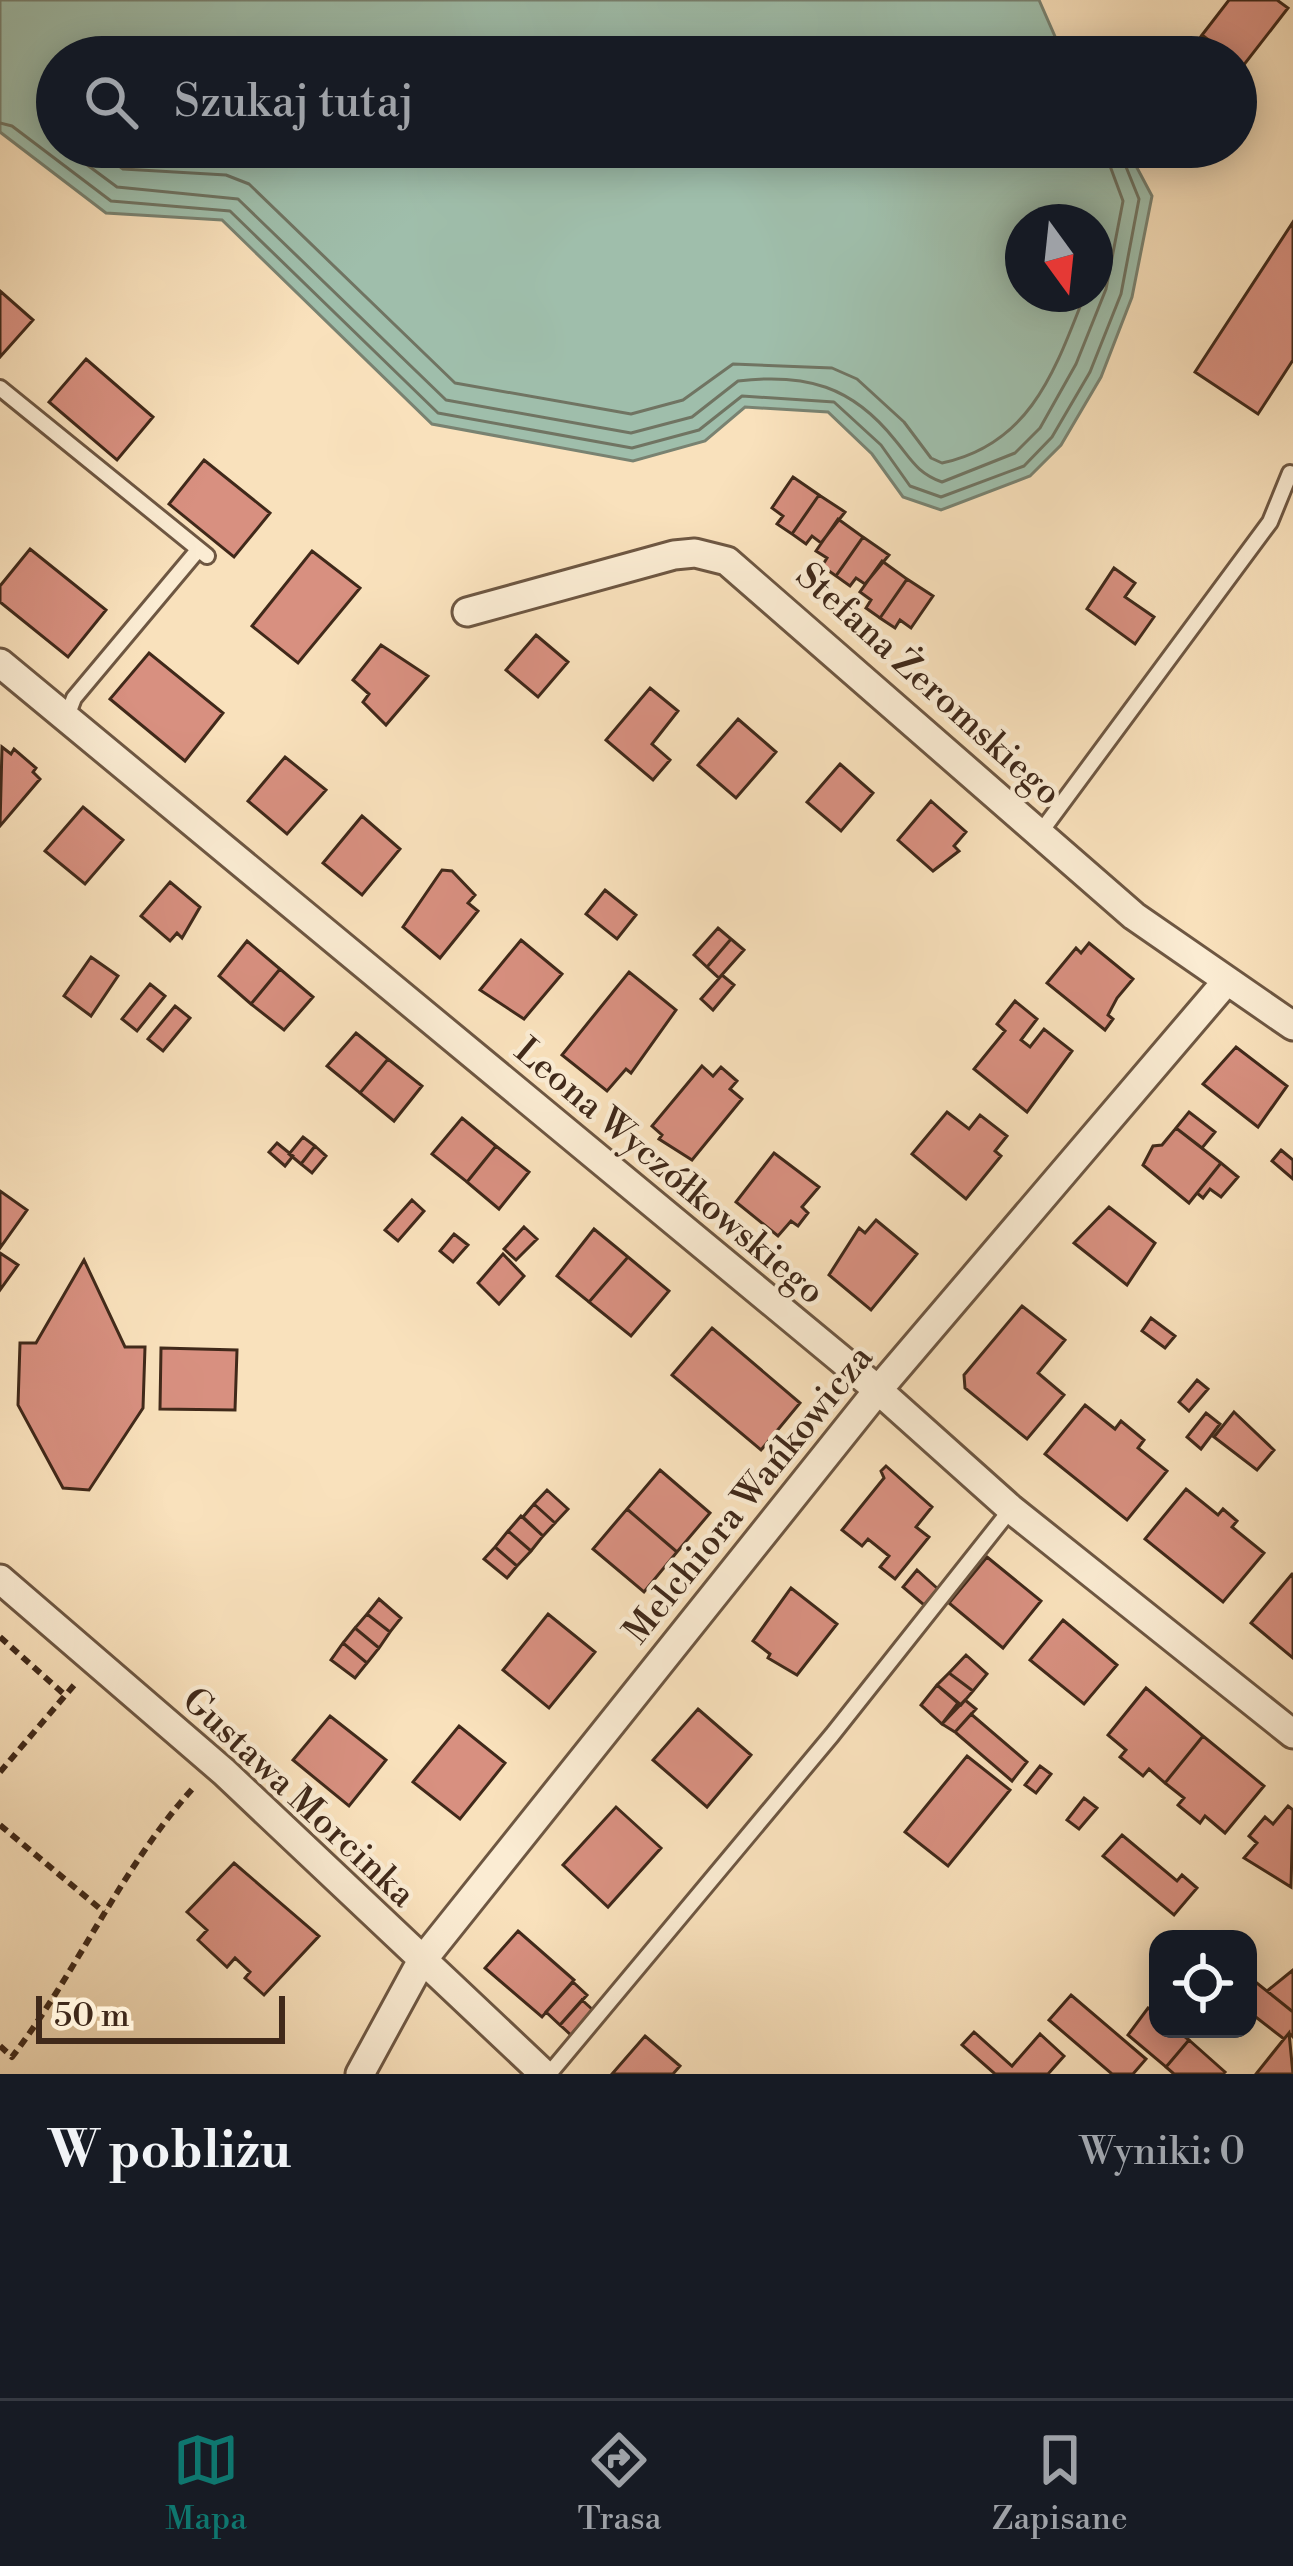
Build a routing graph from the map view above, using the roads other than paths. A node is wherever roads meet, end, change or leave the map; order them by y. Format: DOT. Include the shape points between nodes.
graph roads {
  1 [pos="0,388"];
  2 [pos="1292,473"];
  3 [pos="467,612"];
  4 [pos="0,663"];
  5 [pos="66,719"];
  6 [pos="1040,833"];
  7 [pos="1225,983"];
  8 [pos="1293,1026"];
  9 [pos="878,1390"];
  10 [pos="1011,1509"];
  11 [pos="0,1579"];
  12 [pos="1293,1734"];
  13 [pos="421,1962"];
  14 [pos="360,2074"];
  15 [pos="547,2074"];
  1 -- 5 [label="lane" via="202,553 74,698"];
  2 -- 6 [label="lane" via="1270,522"];
  3 -- 6 [label="street, Stefana Żeromskiego" via="674,555 727,561"];
  4 -- 5 [label="street, Leona Wyczółkowskiego"];
  5 -- 9 [label="street, Leona Wyczółkowskiego"];
  6 -- 7 [label="street, Stefana Żeromskiego"];
  7 -- 8 [label="street, Stefana Żeromskiego"];
  7 -- 9 [label="street, Melchiora Wańkowicza"];
  9 -- 10 [label="street, Leona Wyczółkowskiego"];
  9 -- 13 [label="street, Melchiora Wańkowicza"];
  10 -- 12 [label="street, Leona Wyczółkowskiego"];
  10 -- 15 [label="lane"];
  11 -- 13 [label="street, Gustawa Morcinka" via="215,1764"];
  13 -- 14 [label="street, Melchiora Wańkowicza"];
  13 -- 15 [label="street, Gustawa Morcinka"];
}
